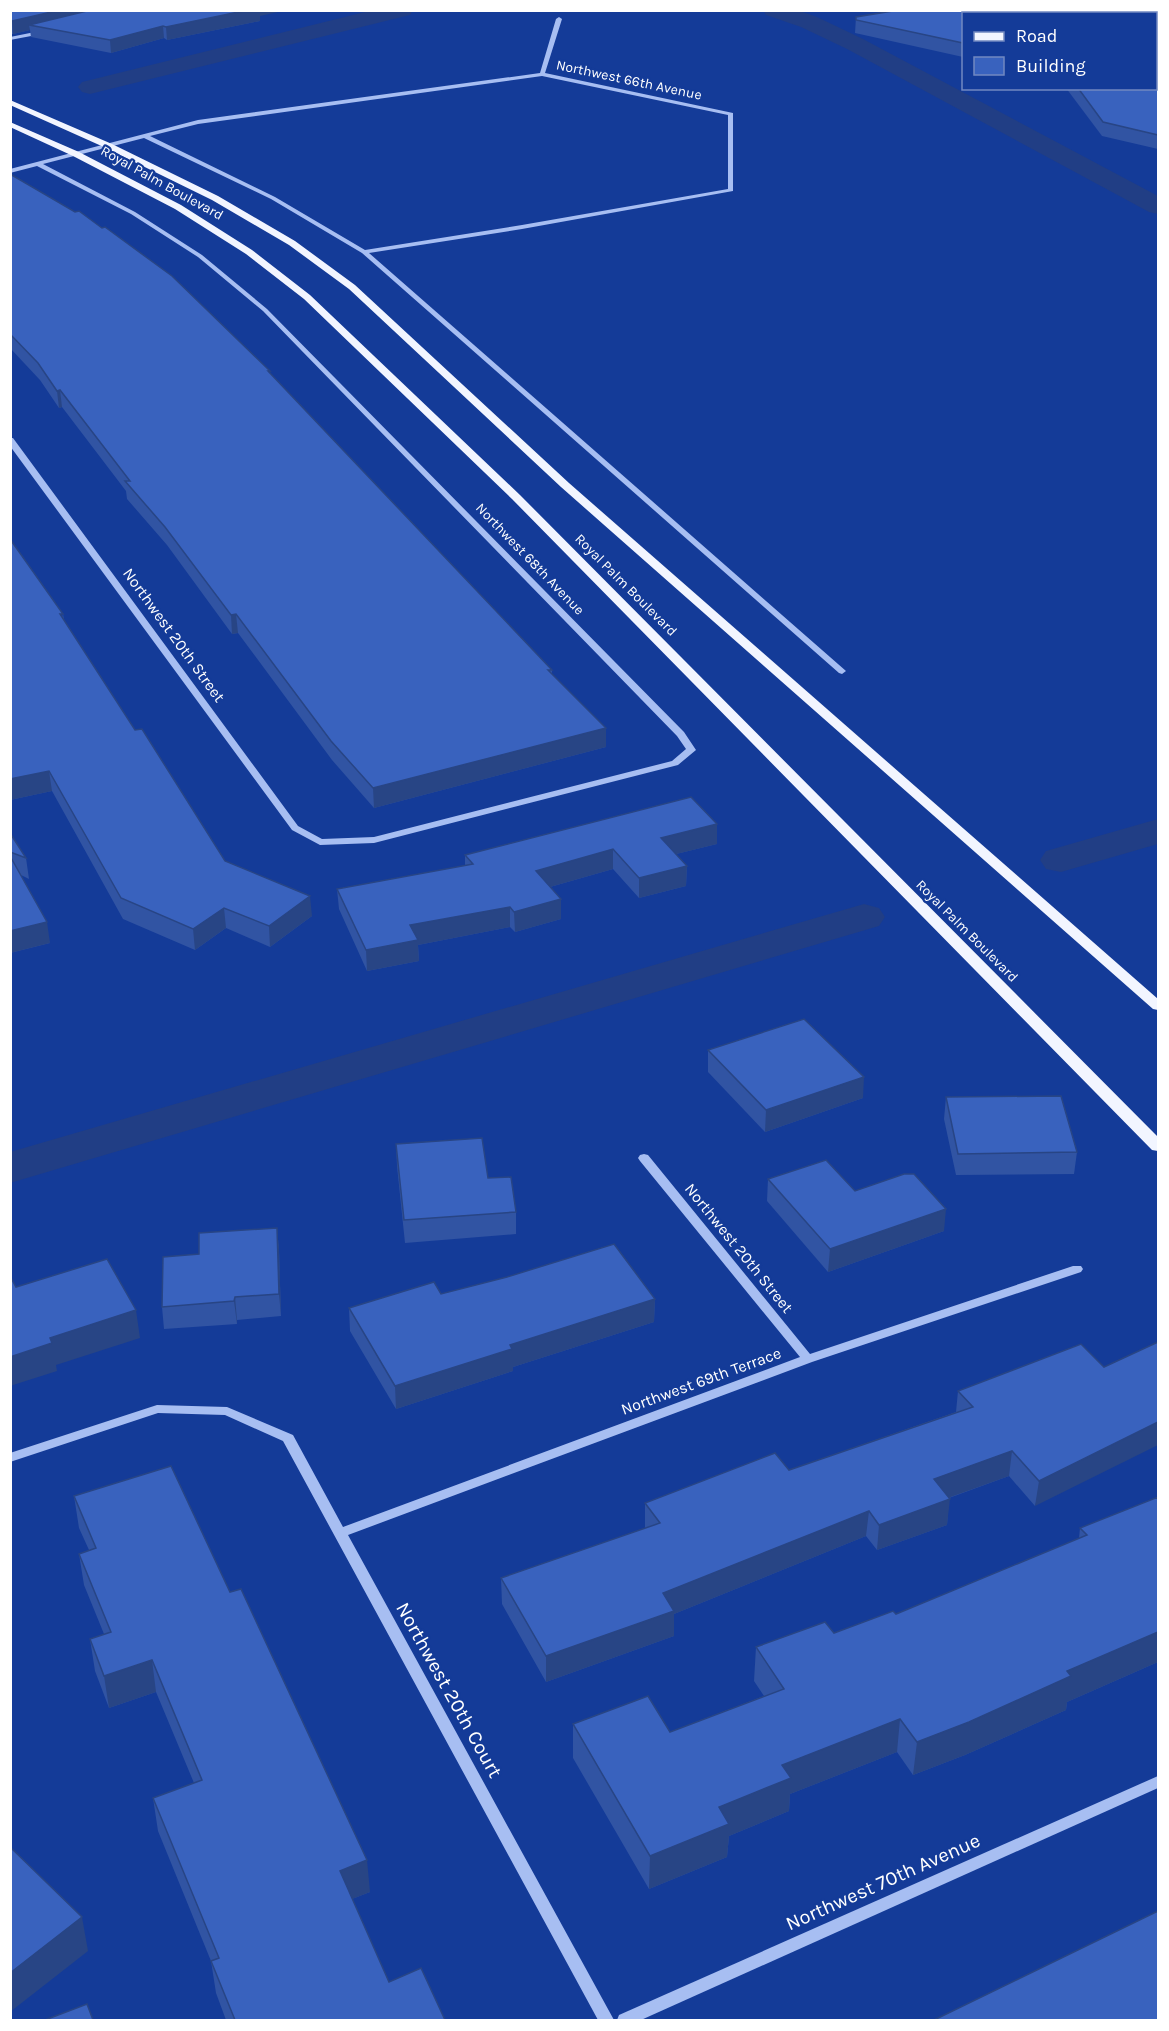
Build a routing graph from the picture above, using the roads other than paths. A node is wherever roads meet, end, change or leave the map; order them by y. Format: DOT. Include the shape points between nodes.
graph roads {
  1 [pos="559,19"];
  2 [pos="53,30"];
  3 [pos="10,39"];
  4 [pos="542,74"];
  5 [pos="10,102"];
  6 [pos="10,124"];
  7 [pos="145,136"];
  8 [pos="109,146"];
  9 [pos="76,154"];
  10 [pos="38,164"];
  11 [pos="10,171"];
  12 [pos="364,252"];
  13 [pos="10,440"];
  14 [pos="842,671"];
  15 [pos="320,842"];
  16 [pos="1158,1006"];
  17 [pos="1158,1146"];
  18 [pos="644,1158"];
  19 [pos="1077,1269"];
  20 [pos="808,1359"];
  21 [pos="10,1458"];
  22 [pos="340,1533"];
  23 [pos="1158,1782"];
  24 [pos="606,2020"];
  25 [pos="625,2020"];
  1 -- 4 [label="street"];
  2 -- 3 [label="street"];
  4 -- 7 [label="street, Northwest 66th Avenue" via="198,122"];
  4 -- 12 [label="street, Northwest 66th Avenue" via="731,114 731,190"];
  5 -- 8 [label="main road, Royal Palm Boulevard"];
  6 -- 9 [label="main road, Royal Palm Boulevard"];
  7 -- 8 [label="street, Northwest 66th Avenue"];
  7 -- 12 [label="street" via="273,198"];
  8 -- 9 [label="street, Northwest 66th Avenue"];
  8 -- 16 [label="main road, Royal Palm Boulevard" via="215,198 292,243 352,287 565,485"];
  9 -- 10 [label="street, Northwest 66th Avenue"];
  9 -- 17 [label="main road, Royal Palm Boulevard" via="178,207 249,252 307,297 516,497"];
  10 -- 11 [label="street, Northwest 66th Avenue"];
  10 -- 15 [label="street, Northwest 68th Avenue" via="142,219 200,256 265,310 665,717 691,750 675,763 374,840"];
  12 -- 14 [label="street"];
  13 -- 15 [label="street, Northwest 20th Street" via="295,828"];
  18 -- 20 [label="street, Northwest 20th Street"];
  19 -- 20 [label="street, Northwest 69th Terrace"];
  20 -- 22 [label="street, Northwest 69th Terrace"];
  21 -- 22 [label="street, Northwest 20th Court" via="157,1409 227,1411 288,1438"];
  22 -- 24 [label="street, Northwest 20th Court"];
  23 -- 25 [label="street, Northwest 70th Avenue"];
}
